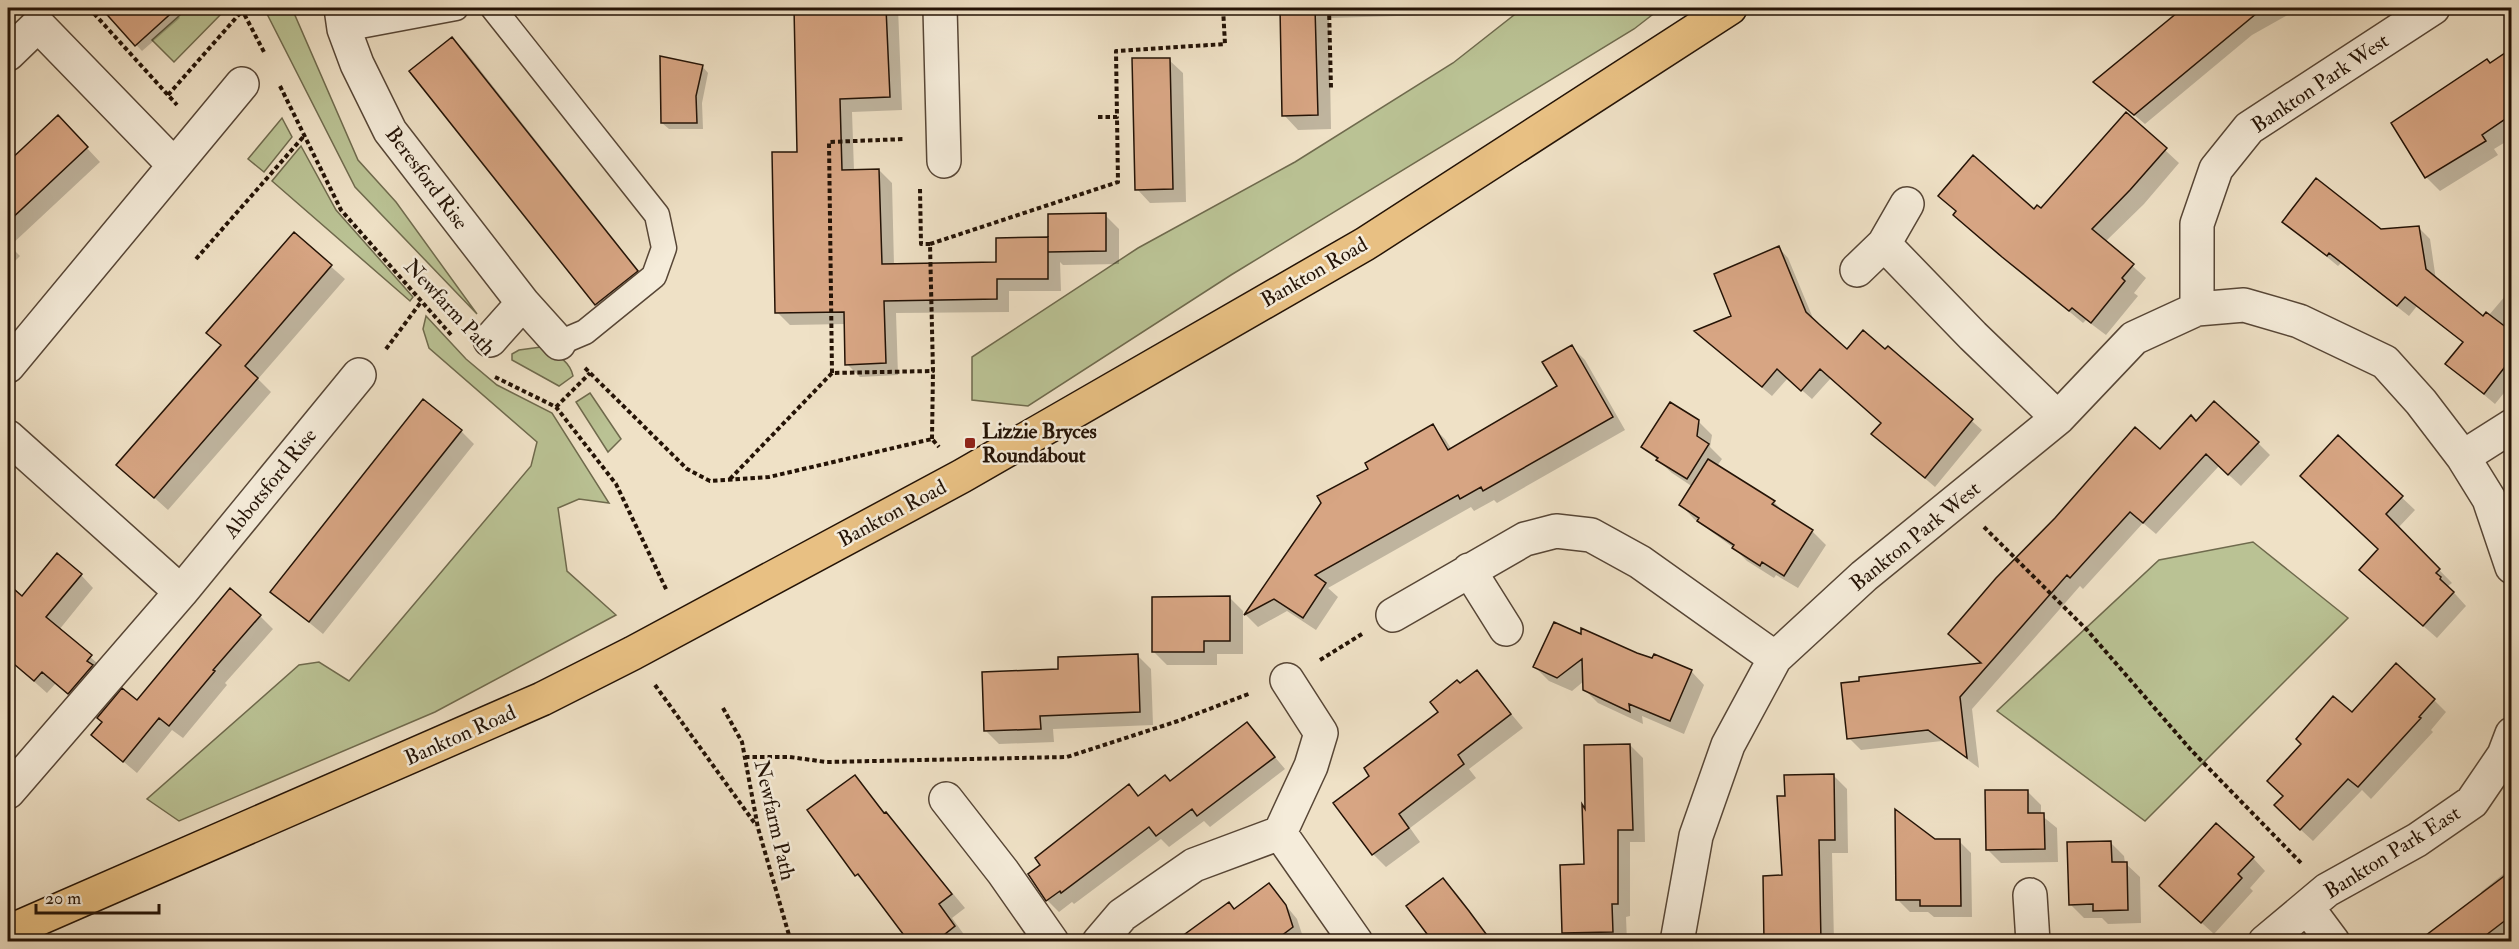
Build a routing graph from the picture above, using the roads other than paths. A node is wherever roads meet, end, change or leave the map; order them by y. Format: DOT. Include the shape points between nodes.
graph roads {
  1 [pos="456,8"];
  2 [pos="493,8"];
  3 [pos="940,8"];
  4 [pos="1730,8"];
  5 [pos="2433,8"];
  6 [pos="46,16"];
  7 [pos="343,18"];
  8 [pos="8,54"];
  9 [pos="242,84"];
  10 [pos="944,149"];
  11 [pos="174,165"];
  12 [pos="1907,204"];
  13 [pos="1884,244"];
  14 [pos="1857,270"];
  15 [pos="523,303"];
  16 [pos="2198,309"];
  17 [pos="559,343"];
  18 [pos="489,355"];
  19 [pos="8,366"];
  20 [pos="359,375"];
  21 [pos="2058,418"];
  22 [pos="2511,426"];
  23 [pos="8,437"];
  24 [pos="2463,457"];
  25 [pos="2511,567"];
  26 [pos="1468,570"];
  27 [pos="181,592"];
  28 [pos="1393,615"];
  29 [pos="1506,629"];
  30 [pos="1776,658"];
  31 [pos="1287,680"];
  32 [pos="2511,734"];
  33 [pos="8,792"];
  34 [pos="946,799"];
  35 [pos="1280,833"];
  36 [pos="2030,895"];
  37 [pos="2317,898"];
  38 [pos="8,932"];
  39 [pos="1052,942"];
  40 [pos="1099,942"];
  41 [pos="1356,942"];
  42 [pos="1677,942"];
  43 [pos="2034,942"];
  44 [pos="2265,942"];
  45 [pos="2333,942"];
  1 -- 7 [label="lane"];
  2 -- 17 [label="lane" via="657,215 663,248 654,276 585,332"];
  3 -- 10 [label="street"];
  4 -- 38 [label="main road, Bankton Road" via="1365,244 962,476 633,653 542,699"];
  5 -- 16 [label="street, Bankton Park West" via="2249,128 2216,170 2197,224"];
  6 -- 8 [label="street"];
  6 -- 11 [label="street"];
  7 -- 15 [label="street, Beresford Rise" via="357,64 390,131"];
  9 -- 11 [label="street"];
  11 -- 19 [label="street"];
  12 -- 13 [label="street"];
  13 -- 14 [label="street"];
  13 -- 21 [label="street"];
  15 -- 17 [label="street, Beresford Rise"];
  15 -- 18 [label="street"];
  16 -- 21 [label="street, Bankton Park West" via="2134,338"];
  16 -- 24 [label="street, Bankton Park West" via="2244,305 2299,321 2385,362"];
  20 -- 27 [label="street, Abbotsford Rise"];
  21 -- 30 [label="street, Bankton Park West" via="1864,576"];
  22 -- 24 [label="street"];
  23 -- 27 [label="street"];
  24 -- 25 [label="street" via="2489,499"];
  26 -- 28 [label="street"];
  26 -- 29 [label="street"];
  26 -- 30 [label="street" via="1525,539 1556,531 1591,535 1640,562"];
  27 -- 33 [label="street, Abbotsford Rise"];
  30 -- 42 [label="street, Bankton Park West" via="1728,745 1696,836"];
  31 -- 35 [label="street" via="1321,733 1311,766"];
  32 -- 37 [label="street, Bankton Park East" via="2504,755 2472,802 2417,840"];
  34 -- 39 [label="street"];
  35 -- 40 [label="street" via="1194,865 1122,915"];
  35 -- 41 [label="street"];
  36 -- 43 [label="street"];
  37 -- 44 [label="street, Bankton Park East"];
  37 -- 45 [label="street, Bankton Park East"];
}
